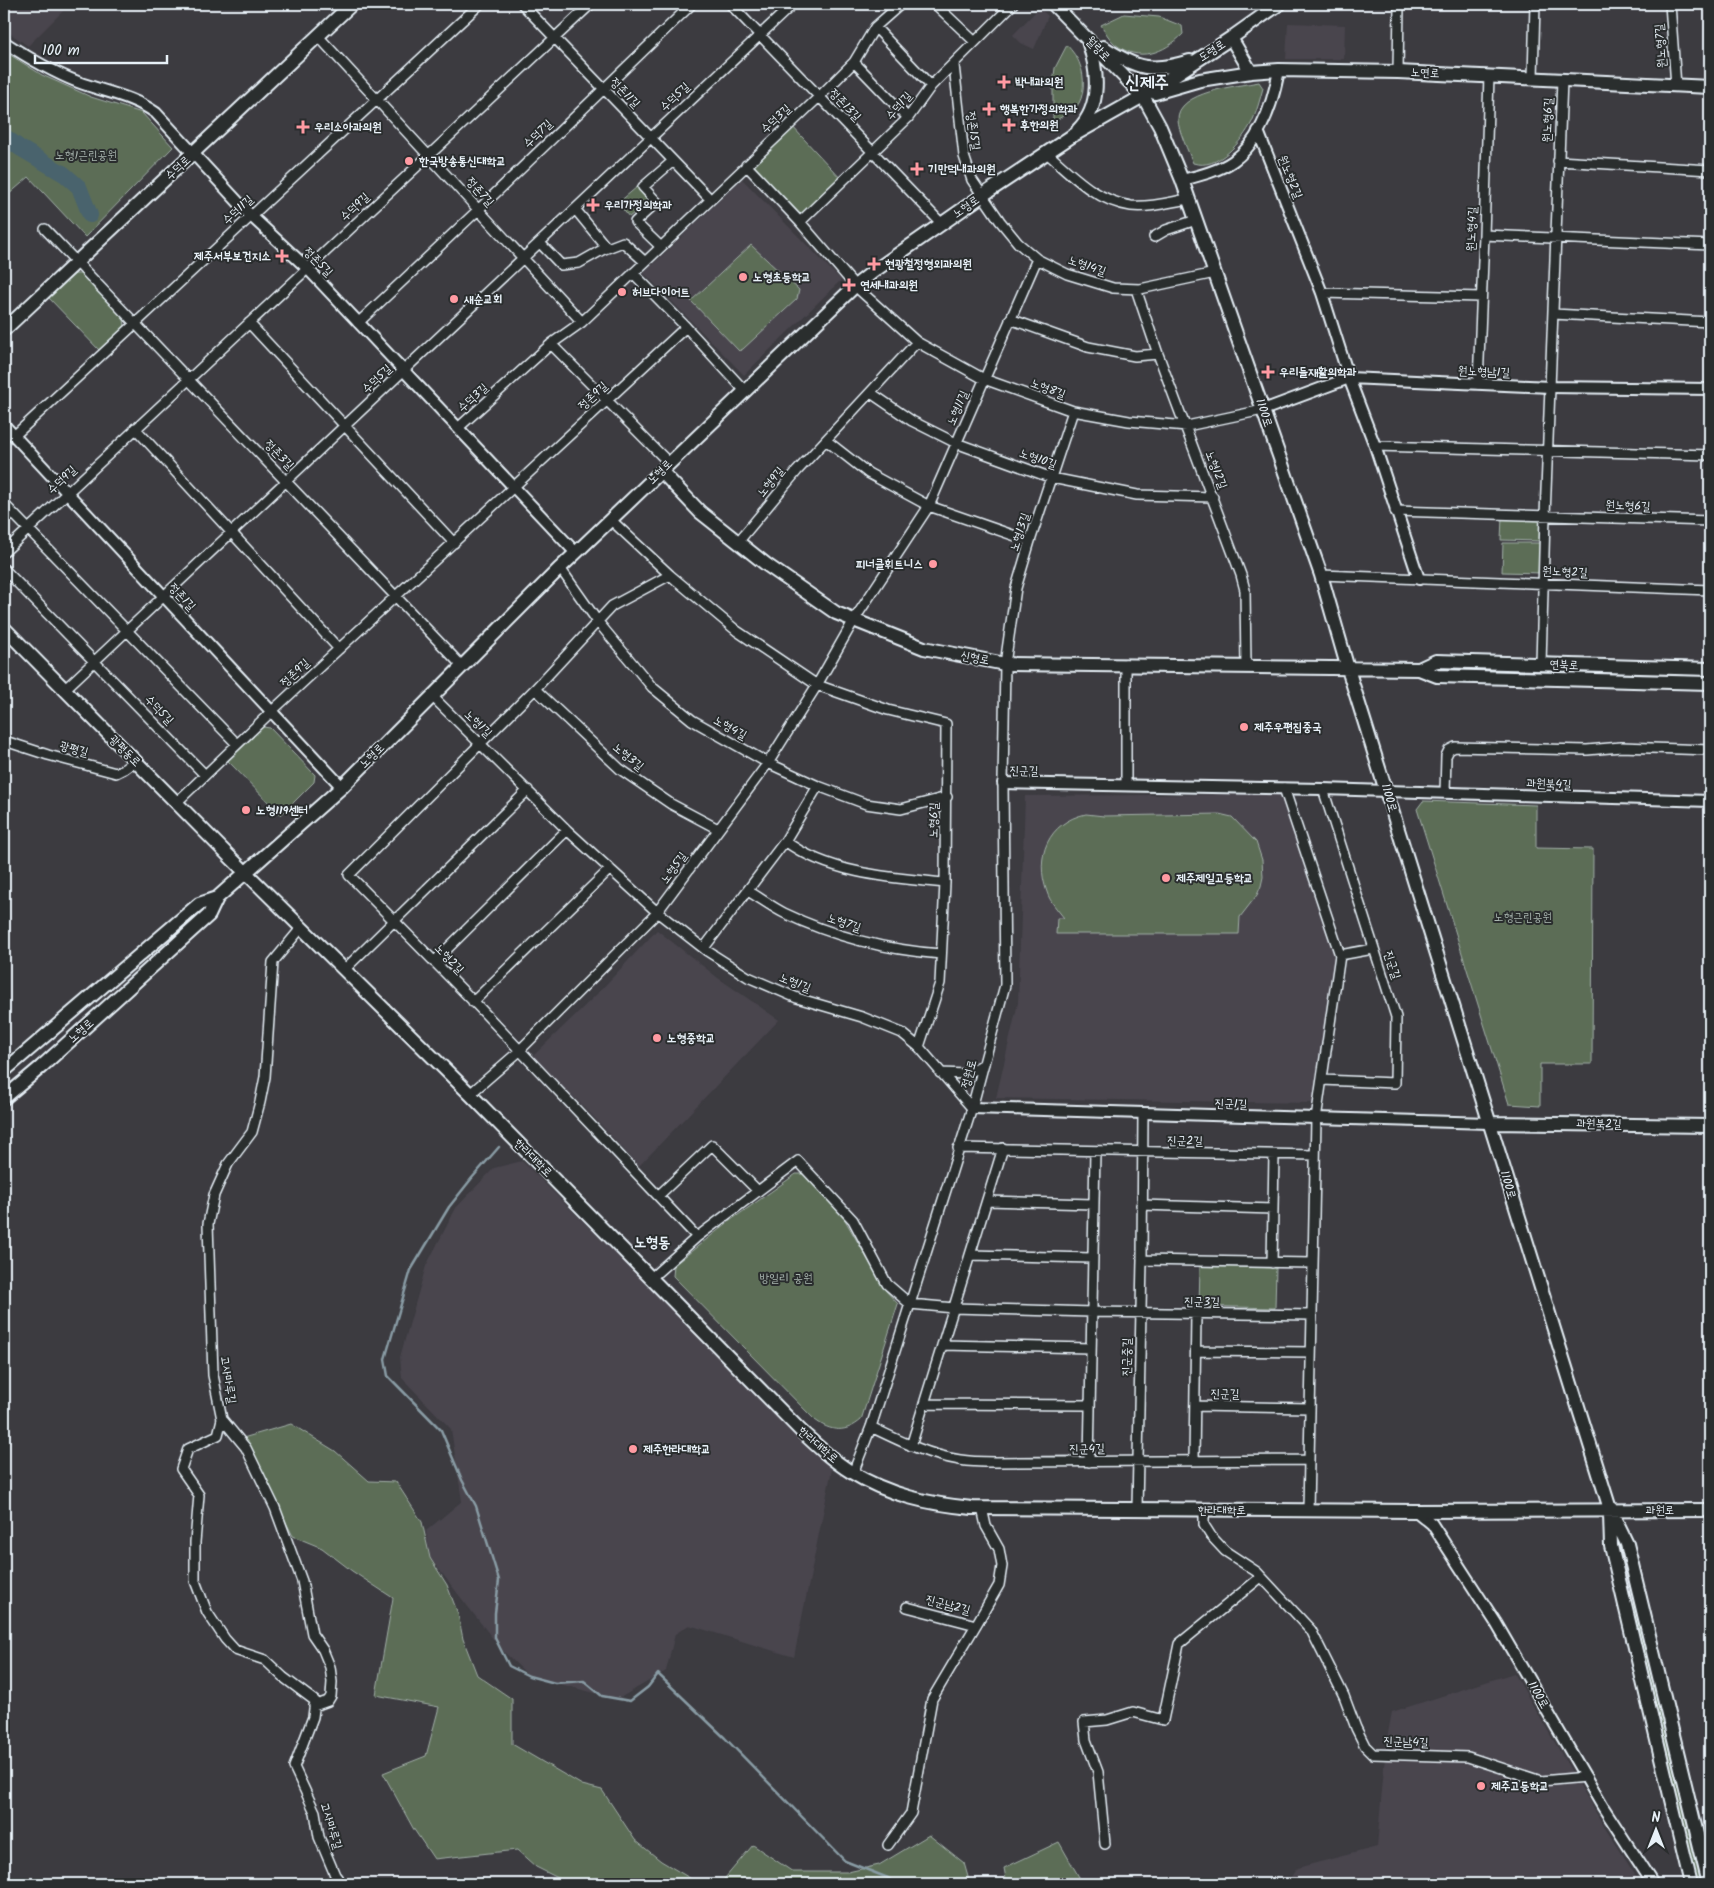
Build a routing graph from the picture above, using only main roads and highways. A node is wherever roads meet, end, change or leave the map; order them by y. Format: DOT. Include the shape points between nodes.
graph roads {
  1 [pos="352,4"];
  2 [pos="1053,4"];
  3 [pos="1279,4"];
  4 [pos="1086,36"];
  5 [pos="1231,38"];
  6 [pos="1202,57"];
  7 [pos="1252,72"];
  8 [pos="1710,87"];
  9 [pos="1143,96"];
  10 [pos="1072,136"];
  11 [pos="4,330"];
  12 [pos="665,467"];
  13 [pos="4,628"];
  14 [pos="1348,669"];
  15 [pos="1419,669"];
  16 [pos="1710,669"];
  17 [pos="1710,683"];
  18 [pos="246,873"];
  19 [pos="218,898"];
  20 [pos="4,1071"];
  21 [pos="4,1098"];
  22 [pos="1489,1123"];
  23 [pos="1710,1126"];
  24 [pos="1610,1510"];
  25 [pos="1710,1510"];
  26 [pos="1691,1884"];
  27 [pos="1709,1884"];
  1 -- 11 [label="main road, 수덕로"];
  2 -- 4 [label="main road, 월랑로"];
  3 -- 5 [label="main road, 도령로"];
  4 -- 6 [label="main road" via="1122,60 1140,67 1158,69"];
  4 -- 9 [label="main road, 월랑로"];
  4 -- 10 [label="main road" via="1094,58 1094,101 1088,118"];
  5 -- 6 [label="main road, 도령로"];
  5 -- 7 [label="main road"];
  6 -- 9 [label="main road, 도령로"];
  7 -- 8 [label="main road, 노연로" via="1398,72"];
  7 -- 9 [label="main road, 노연로" via="1200,80"];
  9 -- 10 [label="main road, 노형로"];
  9 -- 14 [label="main road, 1100로" via="1182,180 1321,575"];
  10 -- 12 [label="main road, 노형로" via="855,286"];
  12 -- 14 [label="main road, 신형로" via="700,512 767,565 836,613 924,648 1006,664"];
  12 -- 18 [label="main road, 노형로" via="342,786"];
  13 -- 18 [label="main road, 광평동로"];
  14 -- 15 [label="main road, 연북로"];
  14 -- 22 [label="main road, 1100로"];
  15 -- 16 [label="main road, 연북로" via="1436,661"];
  15 -- 17 [label="main road, 연북로" via="1437,676"];
  18 -- 19 [label="main road, 노형로"];
  18 -- 24 [label="main road, 한라대학로" via="470,1094 800,1430 852,1473 903,1496 935,1504 982,1508"];
  19 -- 20 [label="main road, 노형로" via="199,904"];
  19 -- 21 [label="main road, 노형로" via="209,915"];
  22 -- 23 [label="main road, 과원북2길"];
  22 -- 24 [label="main road, 1100로"];
  24 -- 25 [label="main road, 과원로"];
  24 -- 26 [label="main road, 1100로" via="1611,1546"];
  24 -- 27 [label="main road, 1100로" via="1627,1544"];
}
